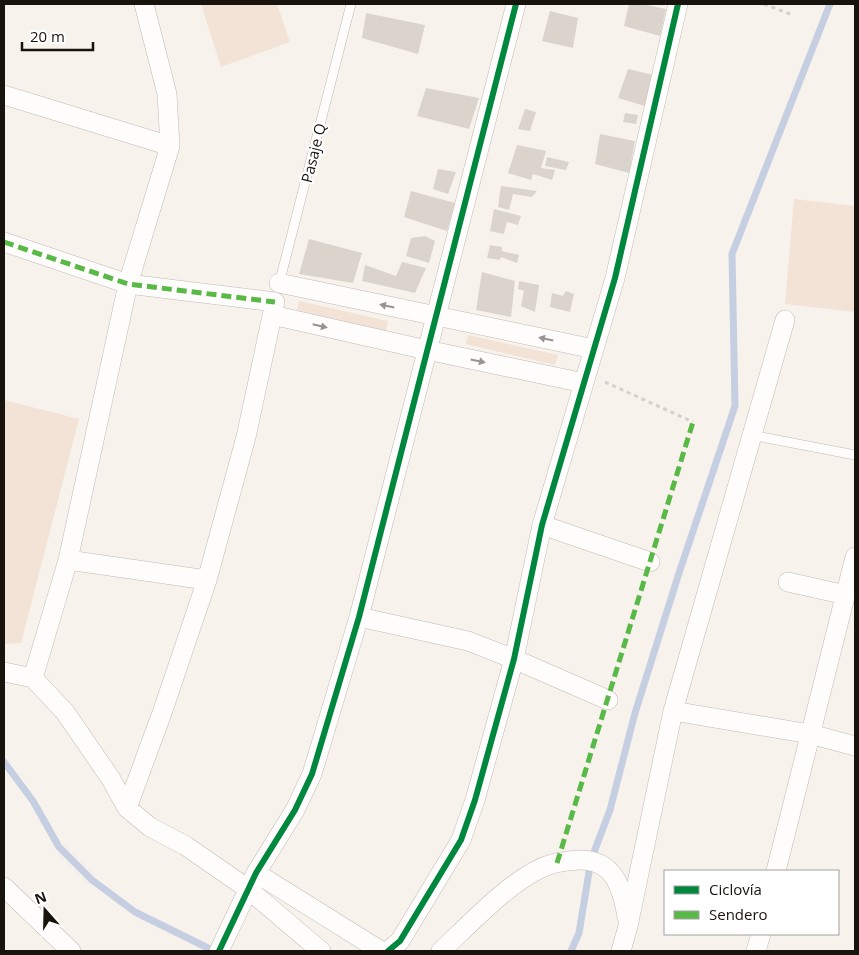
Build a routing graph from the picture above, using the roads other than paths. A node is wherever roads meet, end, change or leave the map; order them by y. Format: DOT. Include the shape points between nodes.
graph roads {
  1 [pos="144,4"];
  2 [pos="351,4"];
  3 [pos="516,4"];
  4 [pos="678,4"];
  5 [pos="4,95"];
  6 [pos="170,146"];
  7 [pos="4,242"];
  8 [pos="128,284"];
  9 [pos="275,300"];
  10 [pos="435,316"];
  11 [pos="785,320"];
  12 [pos="594,349"];
  13 [pos="427,350"];
  14 [pos="585,378"];
  15 [pos="751,435"];
  16 [pos="855,455"];
  17 [pos="542,525"];
  18 [pos="855,557"];
  19 [pos="68,560"];
  20 [pos="650,562"];
  21 [pos="207,580"];
  22 [pos="788,582"];
  23 [pos="846,594"];
  24 [pos="359,617"];
  25 [pos="514,659"];
  26 [pos="4,672"];
  27 [pos="33,678"];
  28 [pos="608,700"];
  29 [pos="673,711"];
  30 [pos="810,734"];
  31 [pos="855,746"];
  32 [pos="127,808"];
  33 [pos="776,870"];
  34 [pos="4,888"];
  35 [pos="248,888"];
  36 [pos="628,926"];
  37 [pos="761,935"];
  38 [pos="71,951"];
  39 [pos="219,951"];
  40 [pos="321,951"];
  41 [pos="381,951"];
  42 [pos="388,951"];
  43 [pos="441,951"];
  44 [pos="621,951"];
  45 [pos="756,951"];
  1 -- 6 [label="street" via="168,94"];
  2 -- 9 [label="lane, Pasaje Q"];
  3 -- 10 [label="street"];
  4 -- 12 [label="street" via="615,278"];
  5 -- 6 [label="street"];
  6 -- 8 [label="street"];
  7 -- 8 [label="street"];
  8 -- 9 [label="street"];
  8 -- 19 [label="street"];
  10 -- 9 [label="street, one-way"];
  9 -- 13 [label="street, one-way"];
  9 -- 21 [label="street" via="246,437"];
  12 -- 10 [label="street, one-way"];
  10 -- 13 [label="street"];
  11 -- 15 [label="street"];
  12 -- 14 [label="street"];
  13 -- 14 [label="street, one-way"];
  13 -- 24 [label="street"];
  14 -- 17 [label="street"];
  15 -- 16 [label="lane"];
  15 -- 29 [label="street"];
  17 -- 20 [label="street"];
  17 -- 25 [label="street"];
  18 -- 23 [label="street"];
  19 -- 21 [label="street"];
  19 -- 27 [label="street"];
  21 -- 32 [label="street"];
  22 -- 23 [label="street"];
  23 -- 30 [label="street"];
  24 -- 25 [label="street" via="468,641"];
  24 -- 35 [label="street" via="312,774 295,810"];
  25 -- 28 [label="street"];
  25 -- 42 [label="street" via="461,840 400,941"];
  26 -- 27 [label="street"];
  27 -- 32 [label="street" via="65,712"];
  29 -- 30 [label="street"];
  29 -- 36 [label="street"];
  30 -- 31 [label="street"];
  30 -- 33 [label="street"];
  32 -- 35 [label="street" via="150,827 186,846"];
  34 -- 38 [label="street"];
  35 -- 39 [label="street"];
  35 -- 40 [label="street"];
  35 -- 41 [label="street"];
  36 -- 43 [label="street" via="623,894 605,866 591,860 569,861 533,872 508,889"];
  36 -- 44 [label="street"];
  37 -- 45 [label="street"];
}
